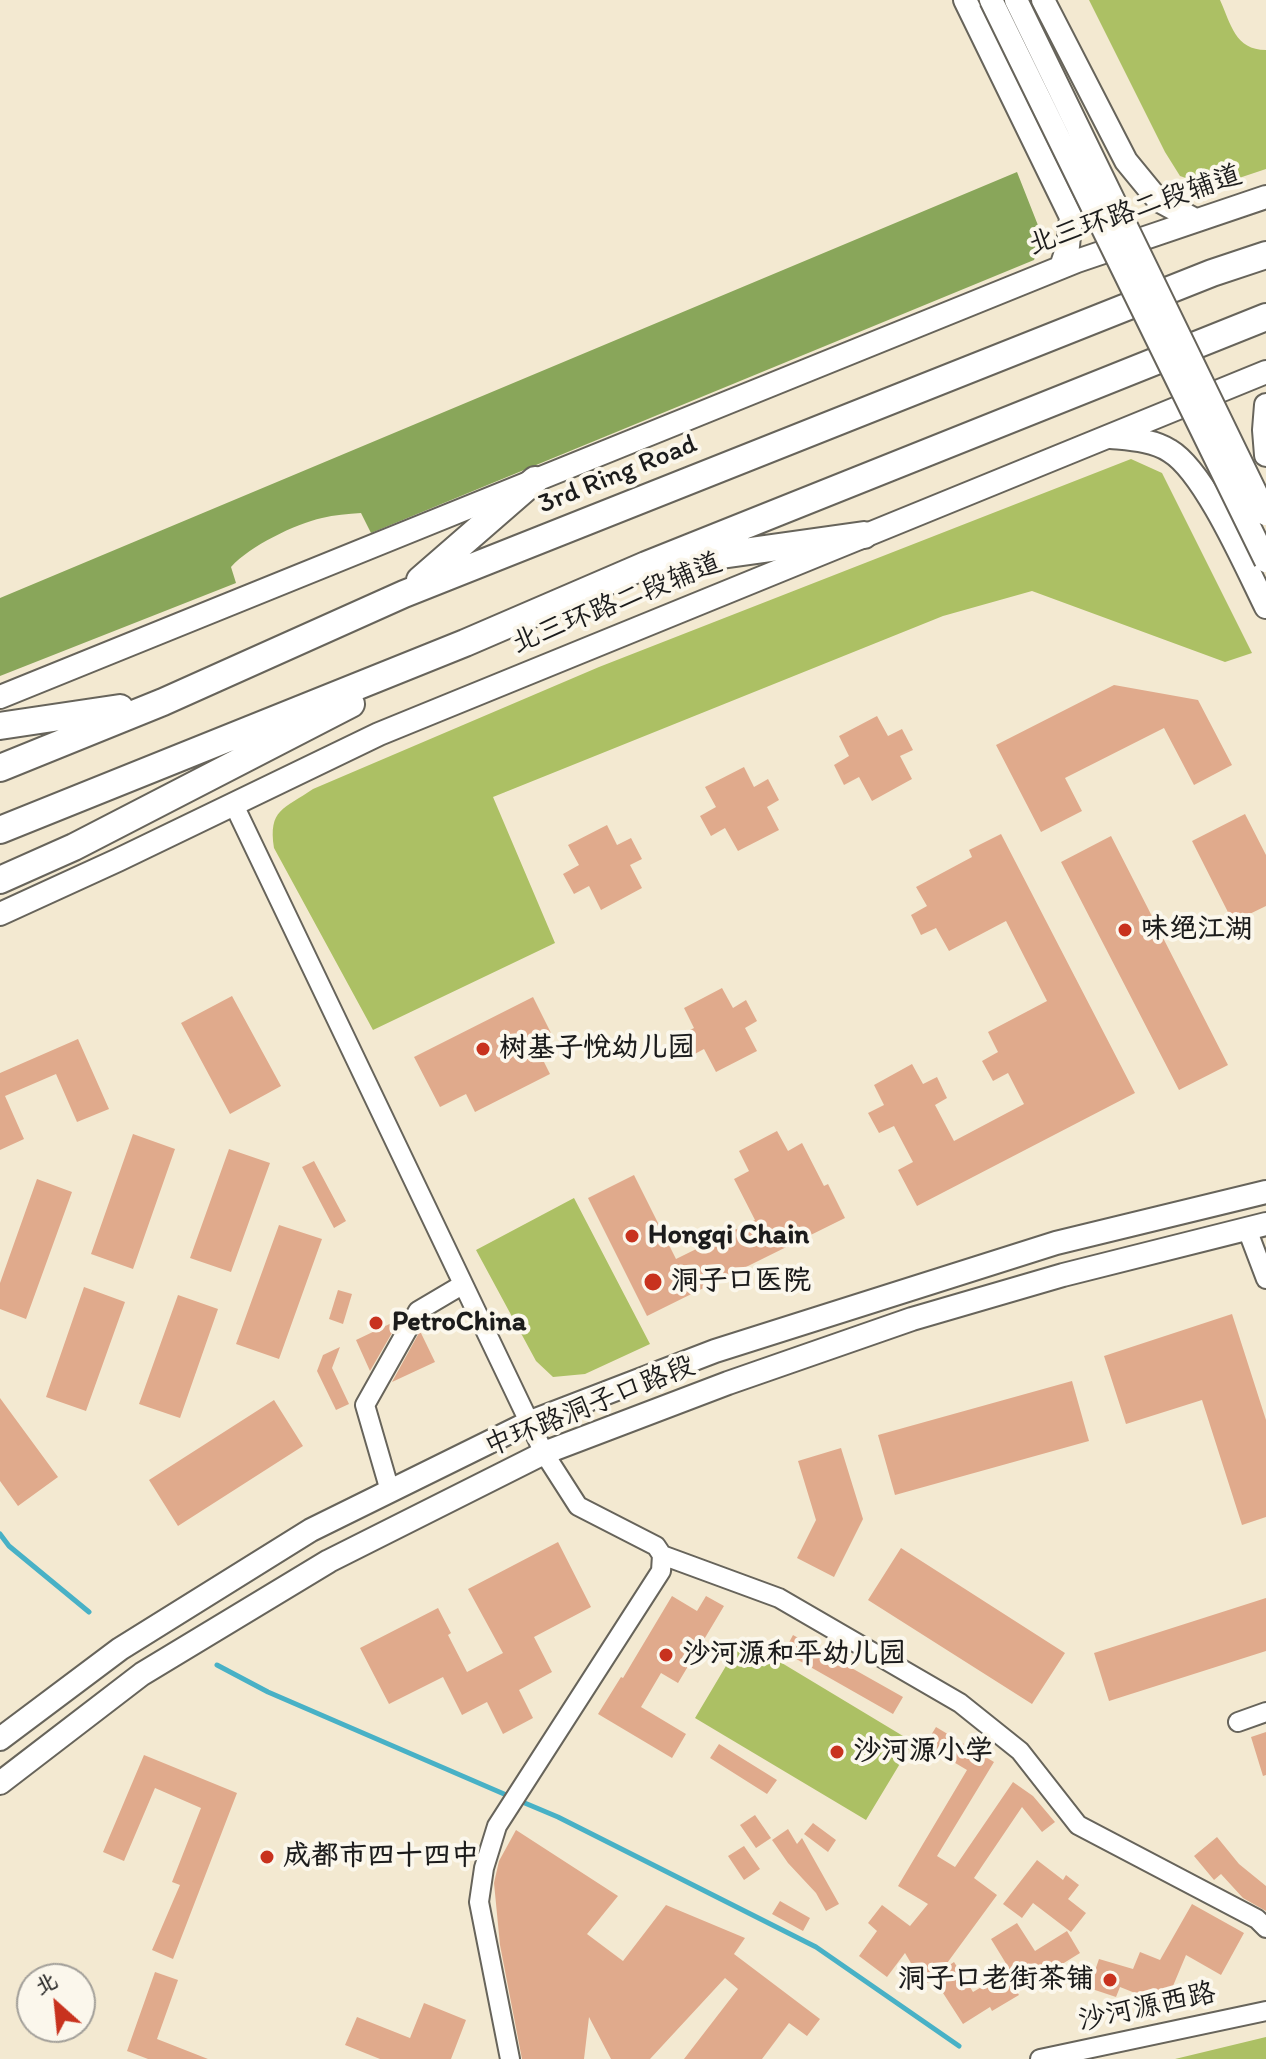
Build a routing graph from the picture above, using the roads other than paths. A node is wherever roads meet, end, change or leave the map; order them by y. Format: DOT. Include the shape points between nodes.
graph roads {
  1 [pos="965,0"];
  2 [pos="991,0"];
  3 [pos="1016,0"];
  4 [pos="1043,0"];
  5 [pos="1266,197"];
  6 [pos="1195,220"];
  7 [pos="1266,255"];
  8 [pos="1061,267"];
  9 [pos="1266,317"];
  10 [pos="1266,372"];
  11 [pos="1266,405"];
  12 [pos="1105,436"];
  13 [pos="1266,455"];
  14 [pos="535,480"];
  15 [pos="1266,514"];
  16 [pos="864,535"];
  17 [pos="1266,561"];
  18 [pos="646,565"];
  19 [pos="404,594"];
  20 [pos="1266,607"];
  21 [pos="465,643"];
  22 [pos="0,697"];
  23 [pos="163,702"];
  24 [pos="0,726"];
  25 [pos="0,768"];
  26 [pos="234,805"];
  27 [pos="0,830"];
  28 [pos="0,880"];
  29 [pos="0,914"];
  30 [pos="1266,1192"];
  31 [pos="1256,1226"];
  32 [pos="1266,1279"];
  33 [pos="462,1285"];
  34 [pos="528,1423"];
  35 [pos="544,1453"];
  36 [pos="390,1491"];
  37 [pos="662,1555"];
  38 [pos="1266,1712"];
  39 [pos="1238,1722"];
  40 [pos="0,1739"];
  41 [pos="0,1783"];
  42 [pos="1266,1928"];
  43 [pos="1266,2011"];
  44 [pos="510,2059"];
  45 [pos="1040,2059"];
  1 -- 8 [label="main road" via="1071,217"];
  2 -- 17 [label="main road, bridge"];
  3 -- 15 [label="main road, bridge"];
  4 -- 6 [label="main road" via="1126,161 1158,200"];
  5 -- 6 [label="main road, 北三环路二段辅道"];
  6 -- 8 [label="main road, 北三环路二段辅道"];
  7 -- 19 [label="highway, 3rd Ring Road"];
  8 -- 14 [label="main road, 北三环路二段辅道"];
  9 -- 18 [label="highway"];
  10 -- 12 [label="main road, 北三环路二段辅道"];
  11 -- 13 [label="main road"];
  12 -- 16 [label="main road, 北三环路二段辅道"];
  12 -- 20 [label="main road" via="1143,440 1171,451 1187,467 1214,504"];
  14 -- 19 [label="highway"];
  14 -- 22 [label="main road, 北三环路二段辅道"];
  16 -- 18 [label="highway"];
  16 -- 26 [label="main road, 北三环路二段辅道" via="379,734"];
  18 -- 21 [label="highway"];
  19 -- 23 [label="highway, 3rd Ring Road"];
  21 -- 27 [label="highway"];
  21 -- 28 [label="highway" via="288,738"];
  23 -- 24 [label="highway"];
  23 -- 25 [label="highway, 3rd Ring Road"];
  26 -- 29 [label="main road, 北三环路二段辅道"];
  26 -- 33 [label="street"];
  30 -- 34 [label="main road, 中环路洞子口路段" via="1056,1243 715,1351"];
  31 -- 32 [label="street"];
  31 -- 35 [label="main road, 中环路洞子口路段" via="912,1319"];
  33 -- 34 [label="street"];
  33 -- 36 [label="street" via="418,1311 365,1405"];
  34 -- 35 [label="street"];
  34 -- 36 [label="main road, 中环路洞子口路段"];
  35 -- 37 [label="street" via="578,1506 656,1546"];
  35 -- 41 [label="main road, 中环路洞子口路段" via="315,1569 142,1674"];
  36 -- 40 [label="main road, 中环路洞子口路段" via="311,1530 120,1649"];
  37 -- 42 [label="street" via="779,1598 960,1703 1020,1751 1078,1825"];
  37 -- 44 [label="street" via="661,1571 497,1826 484,1868 479,1902"];
  38 -- 39 [label="street"];
  43 -- 45 [label="street, 沙河源西路"];
}
